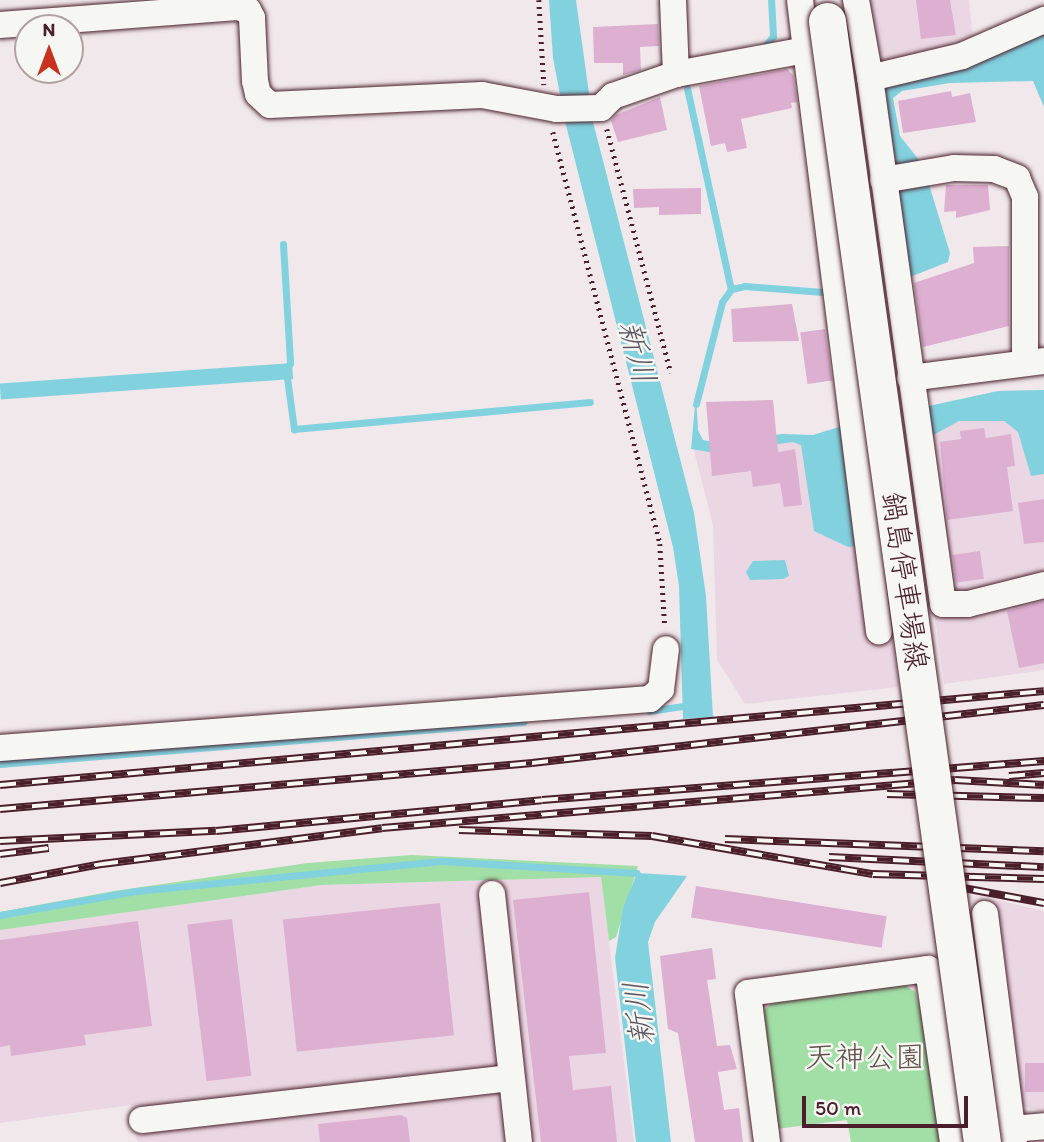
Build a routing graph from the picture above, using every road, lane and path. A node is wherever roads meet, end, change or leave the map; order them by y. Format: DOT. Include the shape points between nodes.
graph roads {
  1 [pos="539,0"];
  2 [pos="673,0"];
  3 [pos="248,5"];
  4 [pos="828,7"];
  5 [pos="1044,20"];
  6 [pos="0,25"];
  7 [pos="806,50"];
  8 [pos="676,74"];
  9 [pos="870,78"];
  10 [pos="552,107"];
  11 [pos="598,108"];
  12 [pos="886,180"];
  13 [pos="1034,361"];
  14 [pos="671,373"];
  15 [pos="910,378"];
  16 [pos="1044,585"];
  17 [pos="879,631"];
  18 [pos="666,649"];
  19 [pos="0,748"];
  20 [pos="492,894"];
  21 [pos="985,914"];
  22 [pos="511,1078"];
  23 [pos="142,1120"];
  24 [pos="1044,1126"];
  25 [pos="1003,1138"];
  26 [pos="519,1142"];
  27 [pos="766,1142"];
  28 [pos="953,1142"];
  1 -- 10 [label="path"];
  2 -- 8 [label="street"];
  3 -- 6 [label="street"];
  3 -- 10 [label="street" via="255,81 258,94 270,105 482,95"];
  4 -- 7 [label="street"];
  4 -- 9 [label="street"];
  4 -- 25 [label="main road, 鍋島停車場線, bridge"];
  5 -- 9 [label="street" via="962,56"];
  7 -- 8 [label="street"];
  7 -- 17 [label="street"];
  8 -- 11 [label="street" via="613,96"];
  9 -- 12 [label="street"];
  10 -- 11 [label="street"];
  10 -- 18 [label="path" via="660,544"];
  11 -- 14 [label="path"];
  12 -- 13 [label="street" via="954,168 994,169 1017,178 1025,197"];
  12 -- 15 [label="street"];
  13 -- 15 [label="street"];
  15 -- 16 [label="street" via="943,604 968,604"];
  18 -- 19 [label="street" via="661,689 650,699"];
  20 -- 22 [label="street"];
  21 -- 25 [label="street"];
  22 -- 23 [label="street"];
  22 -- 26 [label="street"];
  24 -- 25 [label="street"];
  27 -- 28 [label="street" via="748,993 928,969"];
}
